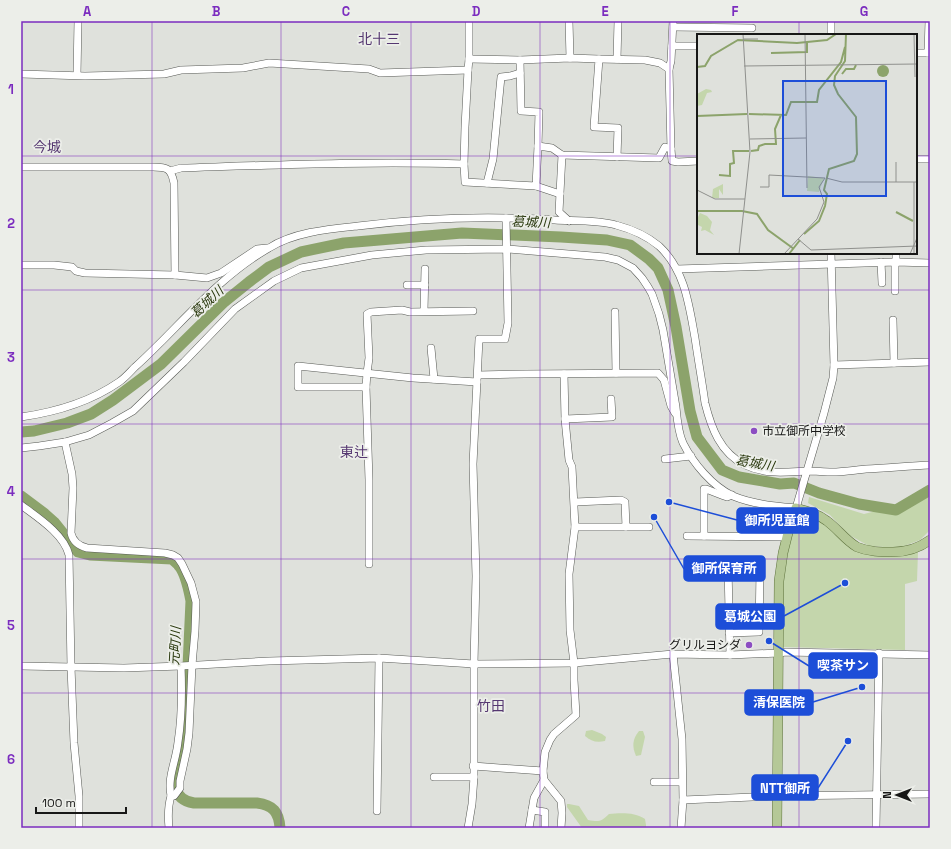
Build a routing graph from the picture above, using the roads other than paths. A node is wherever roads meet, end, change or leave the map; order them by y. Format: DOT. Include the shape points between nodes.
graph roads {
  1 [pos="78,21"];
  2 [pos="469,21"];
  3 [pos="569,21"];
  4 [pos="618,21"];
  5 [pos="831,21"];
  6 [pos="929,21"];
  7 [pos="673,24"];
  8 [pos="752,28"];
  9 [pos="831,34"];
  10 [pos="672,46"];
  11 [pos="697,46"];
  12 [pos="917,53"];
  13 [pos="929,53"];
  14 [pos="570,58"];
  15 [pos="470,59"];
  16 [pos="599,59"];
  17 [pos="617,59"];
  18 [pos="520,60"];
  19 [pos="669,69"];
  20 [pos="468,70"];
  21 [pos="21,74"];
  22 [pos="520,74"];
  23 [pos="77,75"];
  24 [pos="538,146"];
  25 [pos="670,149"];
  26 [pos="562,155"];
  27 [pos="617,157"];
  28 [pos="917,159"];
  29 [pos="930,159"];
  30 [pos="697,161"];
  31 [pos="464,164"];
  32 [pos="21,167"];
  33 [pos="170,171"];
  34 [pos="487,183"];
  35 [pos="536,186"];
  36 [pos="560,194"];
  37 [pos="559,212"];
  38 [pos="506,219"];
  39 [pos="545,220"];
  40 [pos="569,221"];
  41 [pos="269,248"];
  42 [pos="506,248"];
  43 [pos="831,254"];
  44 [pos="896,254"];
  45 [pos="881,262"];
  46 [pos="896,262"];
  47 [pos="930,263"];
  48 [pos="21,264"];
  49 [pos="831,264"];
  50 [pos="425,269"];
  51 [pos="677,269"];
  52 [pos="176,275"];
  53 [pos="882,283"];
  54 [pos="407,285"];
  55 [pos="425,285"];
  56 [pos="895,291"];
  57 [pos="424,311"];
  58 [pos="473,311"];
  59 [pos="615,312"];
  60 [pos="893,320"];
  61 [pos="431,348"];
  62 [pos="930,362"];
  63 [pos="894,363"];
  64 [pos="834,365"];
  65 [pos="367,373"];
  66 [pos="616,373"];
  67 [pos="564,374"];
  68 [pos="477,378"];
  69 [pos="434,379"];
  70 [pos="366,387"];
  71 [pos="611,399"];
  72 [pos="21,417"];
  73 [pos="677,417"];
  74 [pos="565,419"];
  75 [pos="65,442"];
  76 [pos="21,448"];
  77 [pos="691,456"];
  78 [pos="665,459"];
  79 [pos="930,465"];
  80 [pos="807,474"];
  81 [pos="732,495"];
  82 [pos="575,502"];
  83 [pos="797,504"];
  84 [pos="21,505"];
  85 [pos="576,527"];
  86 [pos="626,527"];
  87 [pos="649,527"];
  88 [pos="70,534"];
  89 [pos="687,536"];
  90 [pos="704,536"];
  91 [pos="787,537"];
  92 [pos="930,540"];
  93 [pos="63,542"];
  94 [pos="369,564"];
  95 [pos="729,633"];
  96 [pos="779,653"];
  97 [pos="879,653"];
  98 [pos="673,654"];
  99 [pos="930,654"];
  100 [pos="730,655"];
  101 [pos="379,658"];
  102 [pos="574,663"];
  103 [pos="474,664"];
  104 [pos="192,665"];
  105 [pos="21,666"];
  106 [pos="181,666"];
  107 [pos="71,667"];
  108 [pos="474,766"];
  109 [pos="543,771"];
  110 [pos="434,777"];
  111 [pos="474,777"];
  112 [pos="544,780"];
  113 [pos="654,782"];
  114 [pos="682,782"];
  115 [pos="930,794"];
  116 [pos="877,795"];
  117 [pos="172,796"];
  118 [pos="777,796"];
  119 [pos="683,800"];
  120 [pos="532,810"];
  121 [pos="378,811"];
  122 [pos="79,828"];
  123 [pos="169,828"];
  124 [pos="468,828"];
  125 [pos="529,828"];
  126 [pos="545,828"];
  127 [pos="561,828"];
  128 [pos="682,828"];
  129 [pos="777,828"];
  130 [pos="876,828"];
  1 -- 23 [label="street"];
  2 -- 15 [label="street"];
  3 -- 14 [label="street"];
  4 -- 17 [label="street"];
  5 -- 9 [label="street"];
  6 -- 13 [label="street"];
  7 -- 8 [label="street"];
  7 -- 10 [label="street"];
  10 -- 11 [label="street"];
  10 -- 19 [label="street"];
  12 -- 13 [label="street"];
  14 -- 16 [label="street"];
  14 -- 18 [label="street"];
  15 -- 18 [label="street"];
  15 -- 20 [label="street"];
  16 -- 17 [label="street"];
  16 -- 27 [label="street" via="594,127 618,128"];
  17 -- 19 [label="street" via="645,60 660,63"];
  18 -- 22 [label="street"];
  19 -- 25 [label="street"];
  20 -- 23 [label="street" via="380,73 370,69 270,63 243,68 181,70 164,74"];
  20 -- 31 [label="street"];
  21 -- 23 [label="street"];
  22 -- 24 [label="street" via="521,111 539,112"];
  22 -- 34 [label="street" via="501,77 493,159"];
  24 -- 26 [label="street" via="552,148"];
  24 -- 35 [label="street"];
  25 -- 27 [label="street" via="665,147 659,158"];
  25 -- 30 [label="street" via="672,161"];
  26 -- 27 [label="street"];
  26 -- 36 [label="street"];
  28 -- 29 [label="street"];
  31 -- 33 [label="street" via="369,163 181,168"];
  31 -- 34 [label="street" via="465,182"];
  32 -- 33 [label="street" via="163,167"];
  33 -- 52 [label="street" via="174,183"];
  34 -- 35 [label="street"];
  35 -- 36 [label="street"];
  36 -- 37 [label="street"];
  37 -- 39 [label="street"];
  37 -- 40 [label="street"];
  38 -- 39 [label="street"];
  38 -- 41 [label="street" via="436,219 325,230 301,235"];
  38 -- 42 [label="street"];
  39 -- 40 [label="street"];
  40 -- 51 [label="street" via="615,224 637,232 668,255"];
  41 -- 52 [label="street" via="257,249 221,273 207,278"];
  41 -- 72 [label="street" via="234,272 206,297 121,381 76,404"];
  42 -- 68 [label="street" via="508,323 505,339 479,339"];
  42 -- 73 [label="street" via="605,257 633,268 648,287 659,314"];
  42 -- 75 [label="street" via="426,250 372,255 301,268 274,281 235,309 132,411 89,435"];
  43 -- 49 [label="street"];
  44 -- 46 [label="street"];
  45 -- 46 [label="street"];
  45 -- 49 [label="street"];
  45 -- 53 [label="street"];
  46 -- 47 [label="street"];
  46 -- 56 [label="street"];
  48 -- 52 [label="street" via="72,267 84,273"];
  49 -- 51 [label="street"];
  49 -- 64 [label="street"];
  50 -- 55 [label="street"];
  51 -- 80 [label="street" via="688,297 705,403 716,436 725,449 744,465 758,470"];
  54 -- 55 [label="street"];
  55 -- 57 [label="street"];
  57 -- 58 [label="street"];
  57 -- 65 [label="street" via="402,310 367,314"];
  59 -- 66 [label="street"];
  60 -- 63 [label="street"];
  61 -- 69 [label="street"];
  62 -- 63 [label="street"];
  63 -- 64 [label="street"];
  64 -- 80 [label="street" via="833,378"];
  65 -- 69 [label="street"];
  65 -- 70 [label="street"];
  65 -- 70 [label="street" via="298,366 298,387"];
  66 -- 67 [label="street"];
  66 -- 73 [label="street" via="658,373 664,380 671,406"];
  67 -- 68 [label="street"];
  67 -- 74 [label="street"];
  68 -- 69 [label="street"];
  68 -- 103 [label="street" via="473,464 476,576"];
  70 -- 94 [label="street"];
  71 -- 74 [label="street" via="612,417"];
  73 -- 77 [label="street" via="683,442"];
  74 -- 82 [label="street"];
  75 -- 76 [label="street"];
  75 -- 88 [label="street" via="73,488"];
  77 -- 78 [label="street"];
  77 -- 81 [label="street" via="702,472"];
  79 -- 80 [label="street"];
  80 -- 83 [label="street"];
  81 -- 83 [label="street" via="760,503"];
  81 -- 90 [label="street" via="727,497 704,488"];
  82 -- 85 [label="street"];
  82 -- 86 [label="street" via="626,502"];
  83 -- 91 [label="main road"];
  83 -- 92 [label="main road" via="828,521 857,547 867,550 908,551"];
  84 -- 93 [label="street" via="48,525"];
  85 -- 86 [label="street"];
  85 -- 102 [label="street" via="569,574 570,630"];
  86 -- 87 [label="street"];
  88 -- 93 [label="street"];
  88 -- 104 [label="street" via="81,547 165,553 178,558 187,573 196,602"];
  89 -- 90 [label="street"];
  90 -- 91 [label="street"];
  91 -- 96 [label="main road" via="778,582"];
  93 -- 107 [label="street" via="69,555"];
  95 -- 95 [label="street" via="728,567 755,566 760,570 759,632"];
  95 -- 100 [label="street"];
  96 -- 97 [label="street"];
  96 -- 100 [label="street"];
  96 -- 118 [label="main road"];
  97 -- 99 [label="street"];
  97 -- 116 [label="street"];
  98 -- 100 [label="street"];
  98 -- 102 [label="street"];
  98 -- 114 [label="street" via="682,739"];
  101 -- 103 [label="street"];
  101 -- 104 [label="street"];
  101 -- 121 [label="street"];
  102 -- 103 [label="street"];
  102 -- 109 [label="street" via="576,715 550,740 545,752"];
  103 -- 108 [label="street"];
  104 -- 106 [label="street"];
  104 -- 117 [label="street" via="187,749 180,788"];
  105 -- 107 [label="street"];
  106 -- 107 [label="street"];
  106 -- 117 [label="street" via="178,742 169,788"];
  107 -- 122 [label="street"];
  108 -- 109 [label="street"];
  108 -- 111 [label="street"];
  109 -- 112 [label="street"];
  110 -- 111 [label="street"];
  111 -- 124 [label="street"];
  112 -- 120 [label="street" via="534,798"];
  112 -- 127 [label="street" via="561,801"];
  113 -- 114 [label="street"];
  114 -- 119 [label="street"];
  115 -- 116 [label="street"];
  116 -- 118 [label="street"];
  116 -- 130 [label="street"];
  117 -- 123 [label="street" via="168,817"];
  118 -- 119 [label="street"];
  118 -- 129 [label="main road"];
  119 -- 128 [label="street"];
  120 -- 125 [label="street"];
  120 -- 126 [label="street" via="546,812"];
}
